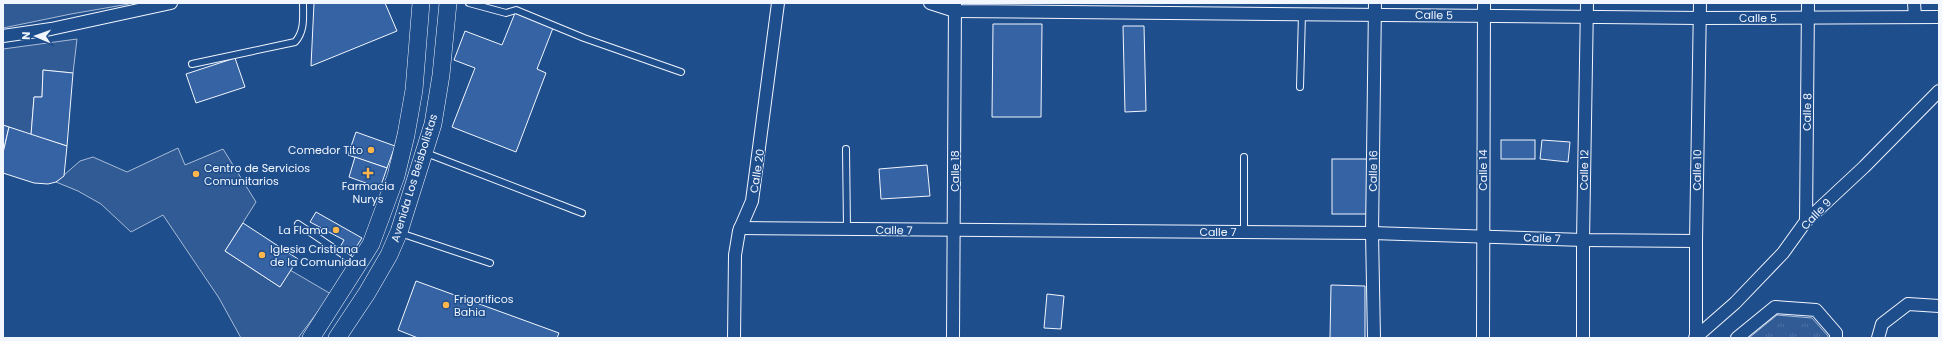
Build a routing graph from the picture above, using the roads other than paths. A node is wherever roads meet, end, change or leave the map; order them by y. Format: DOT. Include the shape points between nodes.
graph roads {
  1 [pos="171,3"];
  2 [pos="303,3"];
  3 [pos="421,3"];
  4 [pos="448,3"];
  5 [pos="469,3"];
  6 [pos="778,3"];
  7 [pos="930,3"];
  8 [pos="1484,3"];
  9 [pos="1587,3"];
  10 [pos="1700,3"];
  11 [pos="1808,3"];
  12 [pos="1914,3"];
  13 [pos="955,7"];
  14 [pos="1375,8"];
  15 [pos="1302,14"];
  16 [pos="1483,16"];
  17 [pos="1587,16"];
  18 [pos="1915,17"];
  19 [pos="1939,17"];
  20 [pos="1700,18"];
  21 [pos="1808,18"];
  22 [pos="3,36"];
  23 [pos="192,64"];
  24 [pos="681,72"];
  25 [pos="1300,87"];
  26 [pos="1939,91"];
  27 [pos="846,149"];
  28 [pos="424,153"];
  29 [pos="1244,157"];
  30 [pos="582,213"];
  31 [pos="1806,221"];
  32 [pos="298,224"];
  33 [pos="740,228"];
  34 [pos="847,229"];
  35 [pos="955,231"];
  36 [pos="399,232"];
  37 [pos="1244,232"];
  38 [pos="1372,233"];
  39 [pos="1483,236"];
  40 [pos="1583,240"];
  41 [pos="1696,241"];
  42 [pos="490,263"];
  43 [pos="358,265"];
  44 [pos="1939,306"];
  45 [pos="311,338"];
  46 [pos="337,338"];
  47 [pos="734,338"];
  48 [pos="953,338"];
  49 [pos="1374,338"];
  50 [pos="1483,338"];
  51 [pos="1583,338"];
  52 [pos="1697,338"];
  53 [pos="1737,338"];
  54 [pos="1836,338"];
  55 [pos="1878,338"];
  1 -- 22 [label="street" via="51,29"];
  2 -- 23 [label="lane" via="301,36 295,42"];
  3 -- 43 [label="main road, Avenida Los Beisbolistas" via="414,90 406,135 396,176 383,212 371,244"];
  4 -- 28 [label="main road, Avenida Los Beisbolistas" via="441,75 433,124"];
  5 -- 24 [label="lane" via="506,13 516,10 584,38"];
  6 -- 33 [label="street, Calle 20" via="752,201"];
  7 -- 13 [label="street, Calle 5"];
  8 -- 16 [label="street, Calle 14"];
  9 -- 17 [label="street, Calle 12"];
  10 -- 20 [label="street, Calle 10"];
  11 -- 21 [label="street, Calle 8"];
  12 -- 18 [label="street"];
  13 -- 15 [label="street, Calle 5"];
  13 -- 35 [label="street, Calle 18"];
  14 -- 15 [label="street, Calle 5"];
  14 -- 16 [label="street, Calle 5"];
  14 -- 38 [label="street, Calle 16"];
  15 -- 25 [label="lane"];
  16 -- 17 [label="street, Calle 5"];
  16 -- 39 [label="street, Calle 14"];
  17 -- 20 [label="street, Calle 5"];
  17 -- 40 [label="street, Calle 12"];
  18 -- 19 [label="street, Calle 5"];
  18 -- 21 [label="street, Calle 5"];
  20 -- 21 [label="street, Calle 5"];
  20 -- 41 [label="street, Calle 10"];
  21 -- 31 [label="street, Calle 8"];
  26 -- 31 [label="street, Calle 9"];
  27 -- 34 [label="lane"];
  28 -- 30 [label="lane"];
  28 -- 36 [label="main road, Avenida Los Beisbolistas"];
  29 -- 37 [label="lane"];
  31 -- 52 [label="street, Calle 9" via="1783,253"];
  32 -- 43 [label="lane"];
  33 -- 34 [label="street, Calle 7"];
  33 -- 47 [label="street, Calle 20" via="736,255"];
  34 -- 35 [label="street, Calle 7"];
  35 -- 37 [label="street, Calle 7"];
  35 -- 48 [label="street, Calle 18"];
  36 -- 42 [label="lane"];
  36 -- 46 [label="main road, Avenida Los Beisbolistas" via="371,286"];
  37 -- 38 [label="street, Calle 7"];
  38 -- 39 [label="street, Calle 7"];
  38 -- 49 [label="street, Calle 16"];
  39 -- 40 [label="street, Calle 7"];
  39 -- 50 [label="street, Calle 14"];
  40 -- 41 [label="street, Calle 7"];
  40 -- 51 [label="street, Calle 12"];
  41 -- 52 [label="street, Calle 10"];
  43 -- 45 [label="main road, Avenida Los Beisbolistas"];
  44 -- 55 [label="street" via="1908,304 1882,324"];
  53 -- 54 [label="street" via="1775,306 1816,310 1836,333"];
}
